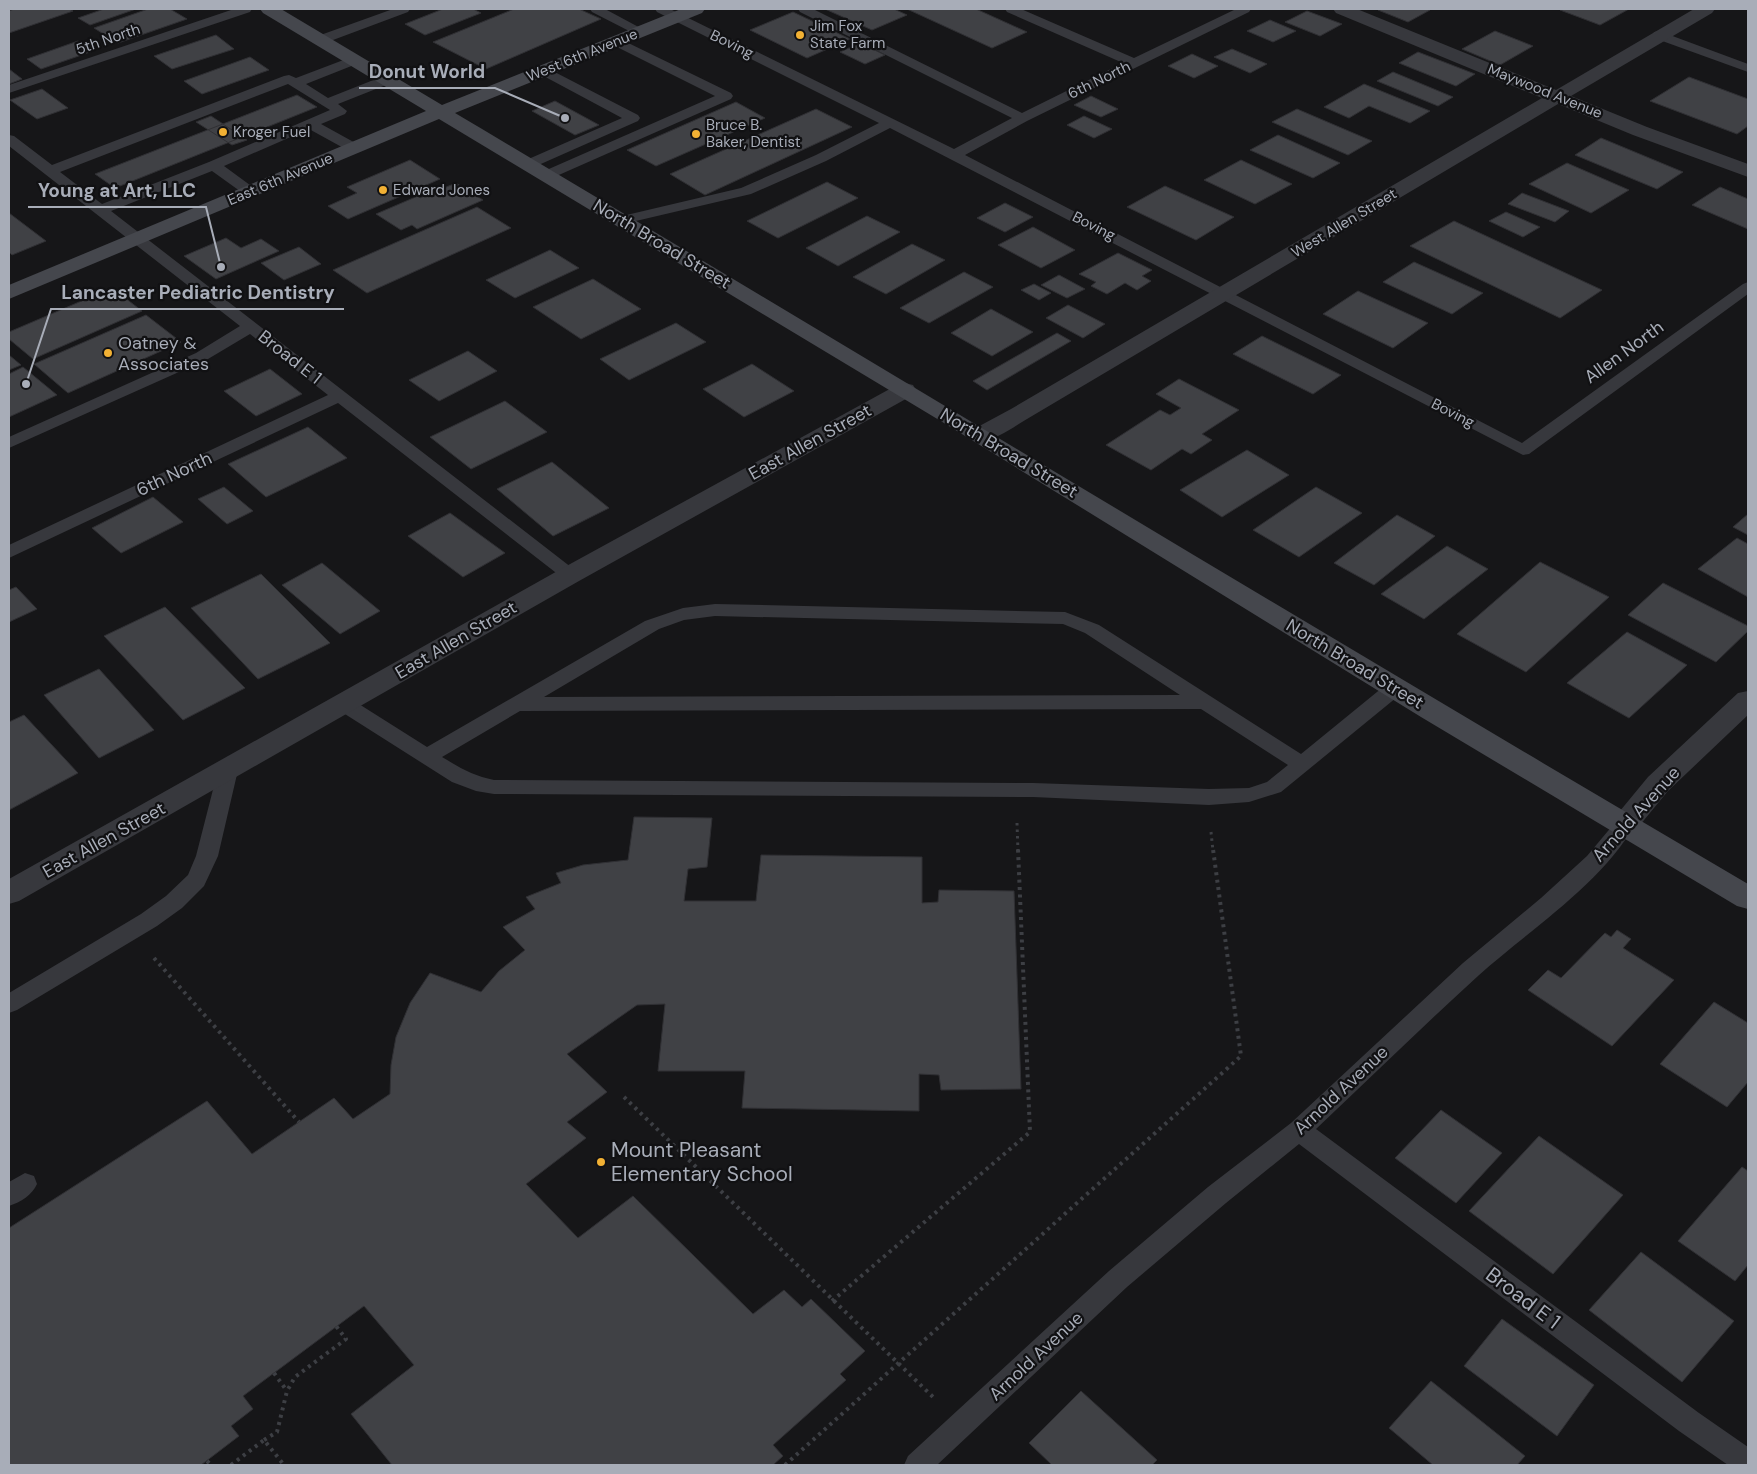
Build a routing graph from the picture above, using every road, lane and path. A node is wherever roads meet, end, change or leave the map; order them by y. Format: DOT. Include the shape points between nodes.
graph roads {
  1 [pos="246,9"];
  2 [pos="269,9"];
  3 [pos="404,9"];
  4 [pos="596,9"];
  5 [pos="696,9"];
  6 [pos="804,9"];
  7 [pos="1011,9"];
  8 [pos="1245,9"];
  9 [pos="1342,9"];
  10 [pos="1706,9"];
  11 [pos="669,13"];
  12 [pos="640,31"];
  13 [pos="1659,36"];
  14 [pos="320,40"];
  15 [pos="616,41"];
  16 [pos="354,60"];
  17 [pos="1133,63"];
  18 [pos="1748,68"];
  19 [pos="543,70"];
  20 [pos="386,80"];
  21 [pos="295,83"];
  22 [pos="9,89"];
  23 [pos="1558,96"];
  24 [pos="326,103"];
  25 [pos="440,112"];
  26 [pos="1022,118"];
  27 [pos="890,123"];
  28 [pos="310,124"];
  29 [pos="9,139"];
  30 [pos="354,148"];
  31 [pos="954,155"];
  32 [pos="214,165"];
  33 [pos="538,170"];
  34 [pos="50,171"];
  35 [pos="1748,171"];
  36 [pos="249,192"];
  37 [pos="100,210"];
  38 [pos="623,220"];
  39 [pos="138,240"];
  40 [pos="1748,287"];
  41 [pos="9,293"];
  42 [pos="1224,294"];
  43 [pos="250,327"];
  44 [pos="905,390"];
  45 [pos="340,396"];
  46 [pos="980,435"];
  47 [pos="9,442"];
  48 [pos="1523,450"];
  49 [pos="9,552"];
  50 [pos="570,575"];
  51 [pos="1395,688"];
  52 [pos="1748,700"];
  53 [pos="1203,702"];
  54 [pos="344,704"];
  55 [pos="518,704"];
  56 [pos="428,756"];
  57 [pos="1303,765"];
  58 [pos="228,770"];
  59 [pos="1017,823"];
  60 [pos="1624,824"];
  61 [pos="1211,826"];
  62 [pos="9,893"];
  63 [pos="1748,898"];
  64 [pos="152,955"];
  65 [pos="9,1004"];
  66 [pos="624,1097"];
  67 [pos="299,1122"];
  68 [pos="1299,1130"];
  69 [pos="832,1301"];
  70 [pos="336,1326"];
  71 [pos="898,1364"];
  72 [pos="274,1373"];
  73 [pos="287,1391"];
  74 [pos="963,1424"];
  75 [pos="264,1440"];
  76 [pos="207,1460"];
  77 [pos="1748,1463"];
  78 [pos="211,1465"];
  79 [pos="232,1465"];
  80 [pos="284,1465"];
  81 [pos="785,1465"];
  82 [pos="918,1465"];
  1 -- 22 [label="lane, 5th North"];
  2 -- 14 [label="street, North Broad Street"];
  3 -- 14 [label="lane"];
  4 -- 12 [label="lane"];
  5 -- 11 [label="street, West 6th Avenue"];
  6 -- 26 [label="lane"];
  7 -- 17 [label="lane"];
  8 -- 17 [label="lane, 6th North"];
  9 -- 23 [label="street, Maywood Avenue"];
  10 -- 13 [label="street, West Allen Street"];
  11 -- 12 [label="street, West 6th Avenue"];
  11 -- 27 [label="lane, Boving"];
  12 -- 15 [label="street, West 6th Avenue"];
  13 -- 18 [label="lane"];
  13 -- 23 [label="street, West Allen Street"];
  14 -- 16 [label="street, North Broad Street"];
  15 -- 19 [label="street, West 6th Avenue"];
  15 -- 33 [label="lane" via="726,96"];
  16 -- 20 [label="street, North Broad Street"];
  16 -- 21 [label="lane"];
  17 -- 26 [label="lane, 6th North"];
  19 -- 25 [label="street, West 6th Avenue"];
  19 -- 33 [label="lane" via="633,118"];
  20 -- 24 [label="lane"];
  20 -- 25 [label="street, North Broad Street"];
  21 -- 24 [label="lane"];
  21 -- 34 [label="lane" via="289,79"];
  23 -- 35 [label="street, Maywood Avenue"];
  23 -- 42 [label="street, West Allen Street"];
  24 -- 28 [label="lane" via="340,111"];
  25 -- 30 [label="street, East 6th Avenue"];
  25 -- 33 [label="street, North Broad Street"];
  26 -- 31 [label="lane, 6th North"];
  27 -- 31 [label="lane, Boving"];
  27 -- 38 [label="lane" via="746,192"];
  28 -- 30 [label="lane"];
  28 -- 32 [label="lane"];
  29 -- 34 [label="lane, Broad E 1"];
  30 -- 36 [label="street, East 6th Avenue"];
  31 -- 42 [label="lane, Boving"];
  32 -- 36 [label="lane"];
  32 -- 37 [label="lane"];
  33 -- 38 [label="street, North Broad Street"];
  34 -- 37 [label="lane, Broad E 1"];
  36 -- 39 [label="street, East 6th Avenue"];
  37 -- 39 [label="lane, Broad E 1"];
  38 -- 44 [label="street, North Broad Street"];
  39 -- 41 [label="street, East 6th Avenue"];
  39 -- 43 [label="lane, Broad E 1"];
  40 -- 48 [label="lane, Allen North"];
  42 -- 46 [label="street, West Allen Street"];
  42 -- 48 [label="lane, Boving"];
  43 -- 45 [label="lane, Broad E 1"];
  43 -- 47 [label="lane" via="202,356"];
  44 -- 46 [label="street, North Broad Street"];
  44 -- 50 [label="street, East Allen Street"];
  45 -- 49 [label="lane, 6th North"];
  45 -- 50 [label="lane, Broad E 1"];
  46 -- 51 [label="street, North Broad Street"];
  50 -- 54 [label="street, East Allen Street"];
  51 -- 57 [label="lane"];
  51 -- 60 [label="street, North Broad Street"];
  52 -- 60 [label="street, Arnold Avenue" via="1658,784"];
  53 -- 55 [label="lane"];
  53 -- 55 [label="lane" via="1092,629 1065,618 695,610 652,625"];
  53 -- 57 [label="lane"];
  54 -- 56 [label="lane"];
  54 -- 58 [label="street, East Allen Street"];
  55 -- 56 [label="lane"];
  56 -- 57 [label="lane" via="459,777 494,787 1033,790 1209,797 1263,792 1274,788"];
  58 -- 62 [label="street, East Allen Street"];
  58 -- 65 [label="lane" via="207,856 196,880 149,920"];
  59 -- 69 [label="path" via="1030,1132"];
  60 -- 63 [label="street, North Broad Street"];
  60 -- 68 [label="lane, Arnold Avenue" via="1595,862 1471,969"];
  61 -- 71 [label="path" via="1241,1056"];
  64 -- 67 [label="path"];
  66 -- 69 [label="path"];
  68 -- 74 [label="lane, Arnold Avenue" via="1216,1195 1118,1279"];
  68 -- 77 [label="lane, Broad E 1"];
  69 -- 71 [label="path"];
  70 -- 73 [label="path" via="346,1339 296,1378"];
  71 -- 74 [label="path"];
  71 -- 81 [label="path"];
  72 -- 73 [label="path"];
  73 -- 75 [label="path" via="277,1432"];
  74 -- 82 [label="lane, Arnold Avenue"];
  75 -- 79 [label="path"];
  75 -- 80 [label="path"];
  76 -- 78 [label="path"];
}
